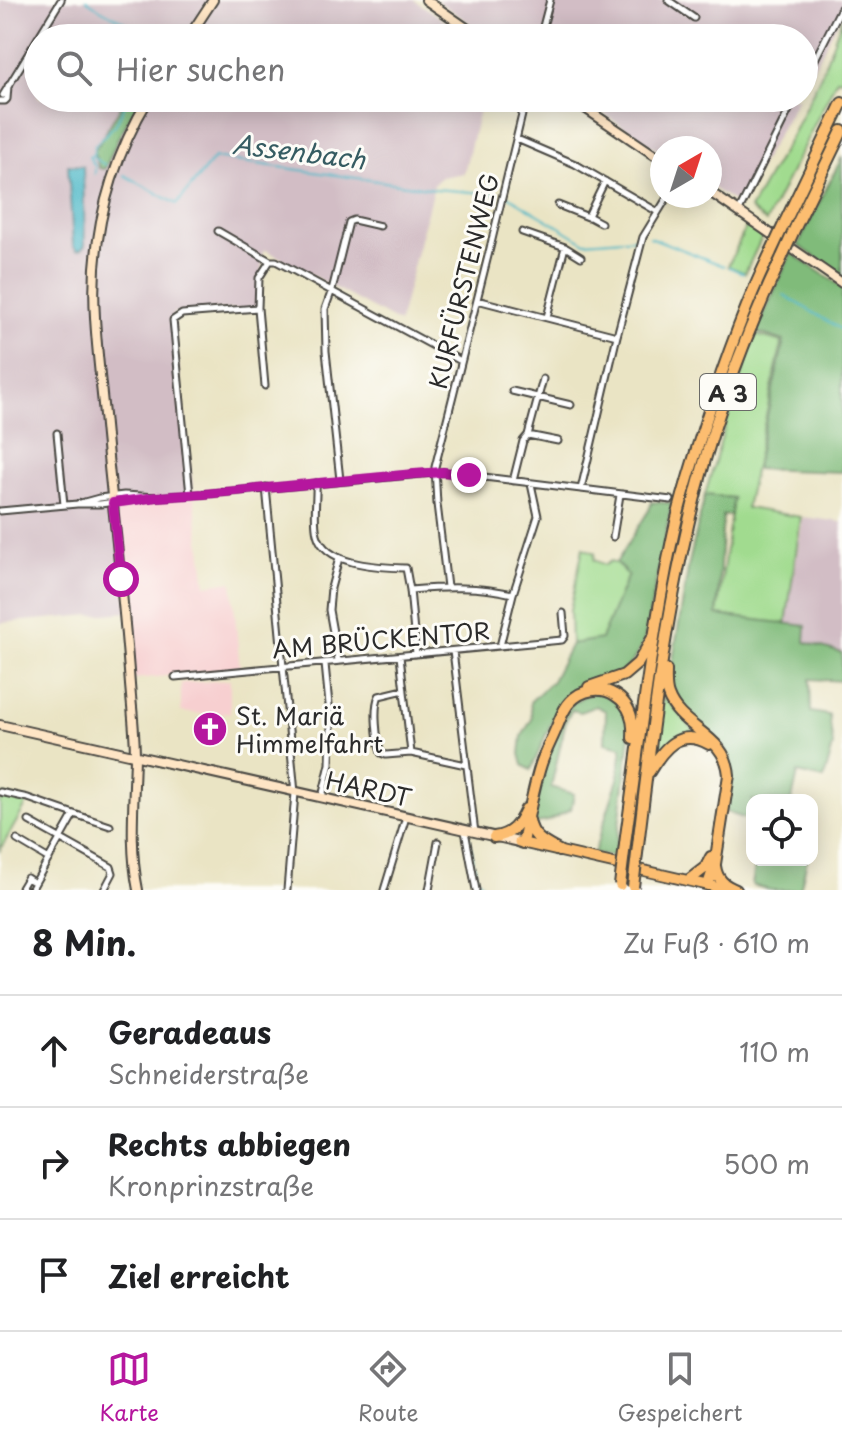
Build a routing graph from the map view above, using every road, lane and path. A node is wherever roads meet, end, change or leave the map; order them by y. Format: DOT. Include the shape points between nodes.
graph roads {
  1 [pos="61,0"];
  2 [pos="213,0"];
  3 [pos="426,0"];
  4 [pos="550,0"];
  5 [pos="668,0"];
  6 [pos="841,8"];
  7 [pos="694,18"];
  8 [pos="46,24"];
  9 [pos="197,24"];
  10 [pos="461,24"];
  11 [pos="544,24"];
  12 [pos="818,53"];
  13 [pos="24,59"];
  14 [pos="1,95"];
  15 [pos="842,103"];
  16 [pos="141,112"];
  17 [pos="523,112"];
  18 [pos="591,112"];
  19 [pos="788,112"];
  20 [pos="842,131"];
  21 [pos="517,139"];
  22 [pos="650,152"];
  23 [pos="605,181"];
  24 [pos="722,200"];
  25 [pos="558,205"];
  26 [pos="660,208"];
  27 [pos="738,211"];
  28 [pos="658,212"];
  29 [pos="588,216"];
  30 [pos="601,223"];
  31 [pos="380,226"];
  32 [pos="218,231"];
  33 [pos="522,232"];
  34 [pos="565,247"];
  35 [pos="581,257"];
  36 [pos="270,261"];
  37 [pos="842,283"];
  38 [pos="332,290"];
  39 [pos="477,300"];
  40 [pos="258,308"];
  41 [pos="547,317"];
  42 [pos="617,336"];
  43 [pos="461,361"];
  44 [pos="543,379"];
  45 [pos="265,386"];
  46 [pos="512,391"];
  47 [pos="538,397"];
  48 [pos="571,405"];
  49 [pos="57,433"];
  50 [pos="528,435"];
  51 [pos="558,441"];
  52 [pos="436,473"];
  53 [pos="340,481"];
  54 [pos="513,481"];
  55 [pos="316,483"];
  56 [pos="531,484"];
  57 [pos="266,487"];
  58 [pos="581,489"];
  59 [pos="190,495"];
  60 [pos="620,495"];
  61 [pos="113,500"];
  62 [pos="671,500"];
  63 [pos="64,505"];
  64 [pos="0,511"];
  65 [pos="613,537"];
  66 [pos="338,562"];
  67 [pos="447,587"];
  68 [pos="410,590"];
  69 [pos="513,594"];
  70 [pos="563,613"];
  71 [pos="660,636"];
  72 [pos="500,646"];
  73 [pos="453,651"];
  74 [pos="416,654"];
  75 [pos="400,656"];
  76 [pos="338,660"];
  77 [pos="325,664"];
  78 [pos="282,667"];
  79 [pos="175,677"];
  80 [pos="404,690"];
  81 [pos="0,725"];
  82 [pos="411,753"];
  83 [pos="135,756"];
  84 [pos="466,765"];
  85 [pos="635,773"];
  86 [pos="646,777"];
  87 [pos="0,792"];
  88 [pos="295,793"];
  89 [pos="322,798"];
  90 [pos="74,814"];
  91 [pos="527,814"];
  92 [pos="406,817"];
  93 [pos="29,821"];
  94 [pos="110,826"];
  95 [pos="470,832"];
  96 [pos="494,837"];
  97 [pos="61,839"];
  98 [pos="17,840"];
  99 [pos="438,842"];
  100 [pos="521,843"];
  101 [pos="559,851"];
  102 [pos="49,859"];
  103 [pos="713,860"];
  104 [pos="689,880"];
  105 [pos="708,885"];
  106 [pos="32,888"];
  107 [pos="106,888"];
  108 [pos="620,888"];
  109 [pos="633,888"];
  110 [pos="138,890"];
  111 [pos="287,890"];
  112 [pos="384,890"];
  113 [pos="429,890"];
  114 [pos="476,890"];
  115 [pos="729,890"];
  116 [pos="736,890"];
  1 -- 8 [label="street"];
  2 -- 9 [label="main road"];
  3 -- 10 [label="main road"];
  4 -- 11 [label="street"];
  5 -- 7 [label="street"];
  6 -- 12 [label="street"];
  13 -- 14 [label="street"];
  15 -- 71 [label="highway, A 3, bridge" via="728,352 671,541"];
  16 -- 61 [label="main road" via="113,172 97,241 95,315"];
  17 -- 21 [label="street, KURFÜRSTENWEG"];
  18 -- 22 [label="main road"];
  19 -- 27 [label="street"];
  20 -- 71 [label="highway, A 3, bridge" via="740,355 691,512"];
  21 -- 23 [label="street"];
  21 -- 39 [label="street, KURFÜRSTENWEG"];
  23 -- 28 [label="street"];
  23 -- 29 [label="street"];
  24 -- 27 [label="main road"];
  25 -- 29 [label="street"];
  26 -- 28 [label="street"];
  27 -- 37 [label="main road"];
  28 -- 42 [label="street" via="643,237"];
  29 -- 30 [label="street"];
  31 -- 38 [label="street" via="349,222"];
  32 -- 36 [label="street"];
  33 -- 34 [label="street"];
  34 -- 35 [label="street"];
  34 -- 41 [label="street"];
  36 -- 38 [label="street"];
  36 -- 40 [label="street" via="259,278"];
  38 -- 43 [label="street"];
  38 -- 53 [label="street" via="325,309 326,351"];
  39 -- 41 [label="street"];
  39 -- 43 [label="street, KURFÜRSTENWEG"];
  40 -- 45 [label="street"];
  40 -- 59 [label="street" via="182,314 173,320"];
  41 -- 42 [label="street"];
  42 -- 58 [label="street"];
  43 -- 52 [label="street, KURFÜRSTENWEG"];
  44 -- 47 [label="street"];
  46 -- 47 [label="street"];
  47 -- 48 [label="street"];
  47 -- 50 [label="street"];
  49 -- 63 [label="street"];
  50 -- 51 [label="street"];
  50 -- 54 [label="street"];
  52 -- 53 [label="street"];
  52 -- 54 [label="street"];
  52 -- 67 [label="street, KURFÜRSTENWEG"];
  53 -- 55 [label="street"];
  54 -- 56 [label="street"];
  55 -- 57 [label="street"];
  55 -- 66 [label="street" via="316,531"];
  56 -- 58 [label="street"];
  56 -- 69 [label="street" via="538,516"];
  57 -- 59 [label="street"];
  57 -- 78 [label="street"];
  58 -- 60 [label="street"];
  59 -- 61 [label="street"];
  60 -- 62 [label="street"];
  60 -- 65 [label="street"];
  61 -- 63 [label="street"];
  61 -- 83 [label="main road"];
  63 -- 64 [label="street"];
  66 -- 68 [label="street" via="406,568"];
  66 -- 76 [label="street" via="329,610"];
  67 -- 68 [label="street"];
  67 -- 69 [label="street"];
  68 -- 74 [label="street"];
  69 -- 72 [label="street"];
  70 -- 72 [label="street, AM BRÜCKENTOR" via="562,640"];
  71 -- 85 [label="highway, A 3"];
  71 -- 86 [label="highway, A 3"];
  71 -- 91 [label="highway" via="624,675 568,699 537,766"];
  71 -- 103 [label="highway" via="672,704 718,746 728,765"];
  72 -- 73 [label="street, AM BRÜCKENTOR"];
  73 -- 74 [label="street, AM BRÜCKENTOR"];
  73 -- 84 [label="street"];
  74 -- 75 [label="street, AM BRÜCKENTOR"];
  75 -- 76 [label="street, AM BRÜCKENTOR"];
  75 -- 80 [label="street"];
  76 -- 77 [label="street, AM BRÜCKENTOR"];
  77 -- 78 [label="street, AM BRÜCKENTOR"];
  77 -- 89 [label="street" via="331,725"];
  78 -- 79 [label="street, AM BRÜCKENTOR"];
  78 -- 88 [label="street"];
  80 -- 82 [label="street"];
  80 -- 82 [label="street" via="379,696 375,702 379,745 386,755"];
  81 -- 83 [label="main road, HARDT"];
  82 -- 84 [label="street"];
  83 -- 88 [label="main road, HARDT"];
  83 -- 110 [label="main road" via="132,831"];
  84 -- 95 [label="street"];
  85 -- 91 [label="highway" via="631,712 608,690 582,693 564,712"];
  85 -- 108 [label="highway, A 3, bridge"];
  86 -- 103 [label="highway" via="665,749 680,739 697,738 716,748 726,774"];
  86 -- 109 [label="highway, A 3, bridge"];
  87 -- 90 [label="street"];
  88 -- 89 [label="main road, HARDT"];
  88 -- 111 [label="street"];
  89 -- 92 [label="main road, HARDT"];
  90 -- 94 [label="street"];
  90 -- 97 [label="street"];
  91 -- 96 [label="highway" via="512,831"];
  91 -- 100 [label="highway"];
  91 -- 101 [label="highway" via="536,837"];
  92 -- 95 [label="main road, HARDT"];
  92 -- 112 [label="street"];
  93 -- 97 [label="street"];
  95 -- 96 [label="main road, HARDT"];
  95 -- 114 [label="street"];
  96 -- 100 [label="main road, HARDT"];
  97 -- 102 [label="street"];
  97 -- 107 [label="street" via="113,869"];
  98 -- 102 [label="street"];
  99 -- 113 [label="street"];
  100 -- 101 [label="main road, HARDT"];
  101 -- 104 [label="main road, HARDT"];
  102 -- 106 [label="street"];
  103 -- 104 [label="highway"];
  103 -- 105 [label="highway"];
  103 -- 116 [label="highway" via="720,881"];
  104 -- 105 [label="main road, HARDT"];
  105 -- 115 [label="main road, HARDT"];
}
